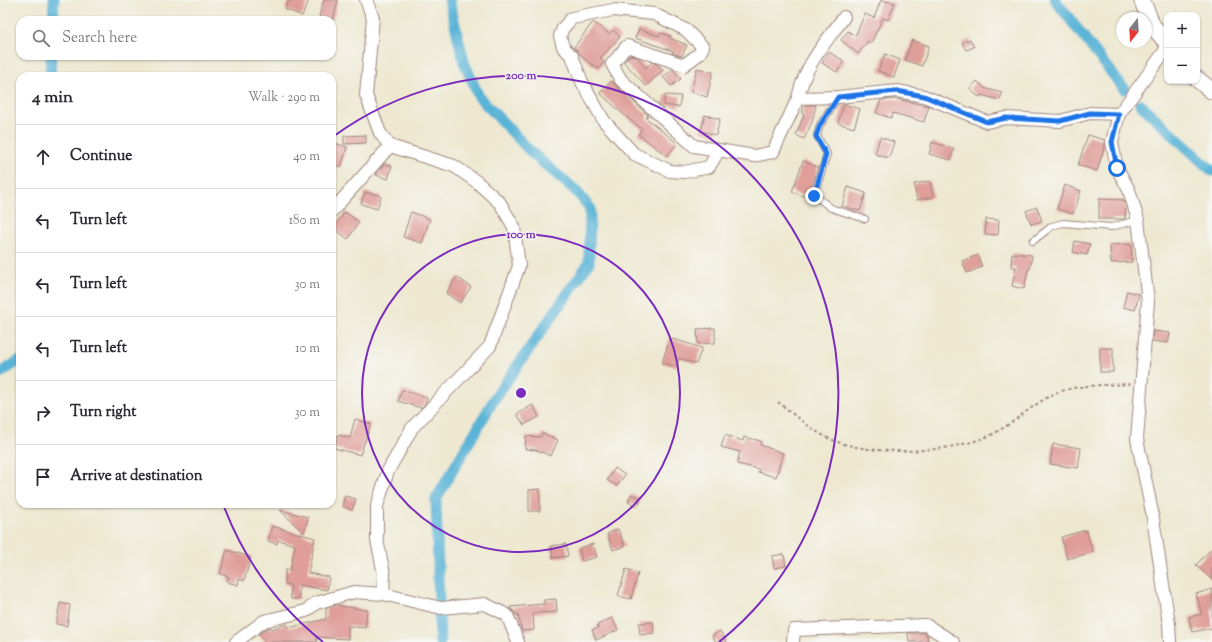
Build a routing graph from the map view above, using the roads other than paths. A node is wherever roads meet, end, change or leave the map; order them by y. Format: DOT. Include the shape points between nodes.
graph roads {
  1 [pos="366,0"];
  2 [pos="1142,0"];
  3 [pos="844,17"];
  4 [pos="1164,39"];
  5 [pos="1164,52"];
  6 [pos="1200,81"];
  7 [pos="1212,91"];
  8 [pos="838,97"];
  9 [pos="798,98"];
  10 [pos="1119,114"];
  11 [pos="390,146"];
  12 [pos="719,150"];
  13 [pos="336,207"];
  14 [pos="865,219"];
  15 [pos="1138,220"];
  16 [pos="1033,240"];
  17 [pos="384,594"];
  18 [pos="236,642"];
  19 [pos="518,642"];
  20 [pos="793,642"];
  21 [pos="953,642"];
  22 [pos="1170,642"];
  1 -- 11 [label="street" via="373,18 366,95 380,133"];
  2 -- 4 [label="street" via="1152,25"];
  3 -- 9 [label="street" via="812,62 801,84"];
  5 -- 10 [label="street"];
  6 -- 7 [label="street"];
  8 -- 9 [label="street"];
  8 -- 10 [label="street" via="897,91 924,96 987,122 1006,118 1060,121 1090,113"];
  8 -- 14 [label="lane" via="816,136 826,154 814,196 831,208"];
  9 -- 12 [label="street" via="773,152 754,156"];
  10 -- 15 [label="street" via="1112,142 1117,168 1129,190"];
  11 -- 13 [label="street"];
  11 -- 17 [label="street" via="454,166 483,187 500,203 514,227 519,266 490,346 412,428 388,471 377,506 377,540 384,574"];
  12 -- 12 [label="street" via="694,146 621,80 612,64 627,46 684,65 699,54 703,47 686,30 654,14 613,10 572,18 563,28 560,36 563,48 572,56 582,82 604,121 634,154 670,171 684,172 709,167"];
  15 -- 16 [label="lane" via="1110,227 1063,223 1052,226"];
  15 -- 22 [label="street" via="1148,301 1137,440 1152,512"];
  17 -- 18 [label="street" via="354,592 316,603 306,611 264,621"];
  17 -- 19 [label="street" via="441,608 485,604 507,615"];
  20 -- 21 [label="street" via="794,630 926,625"];
}
